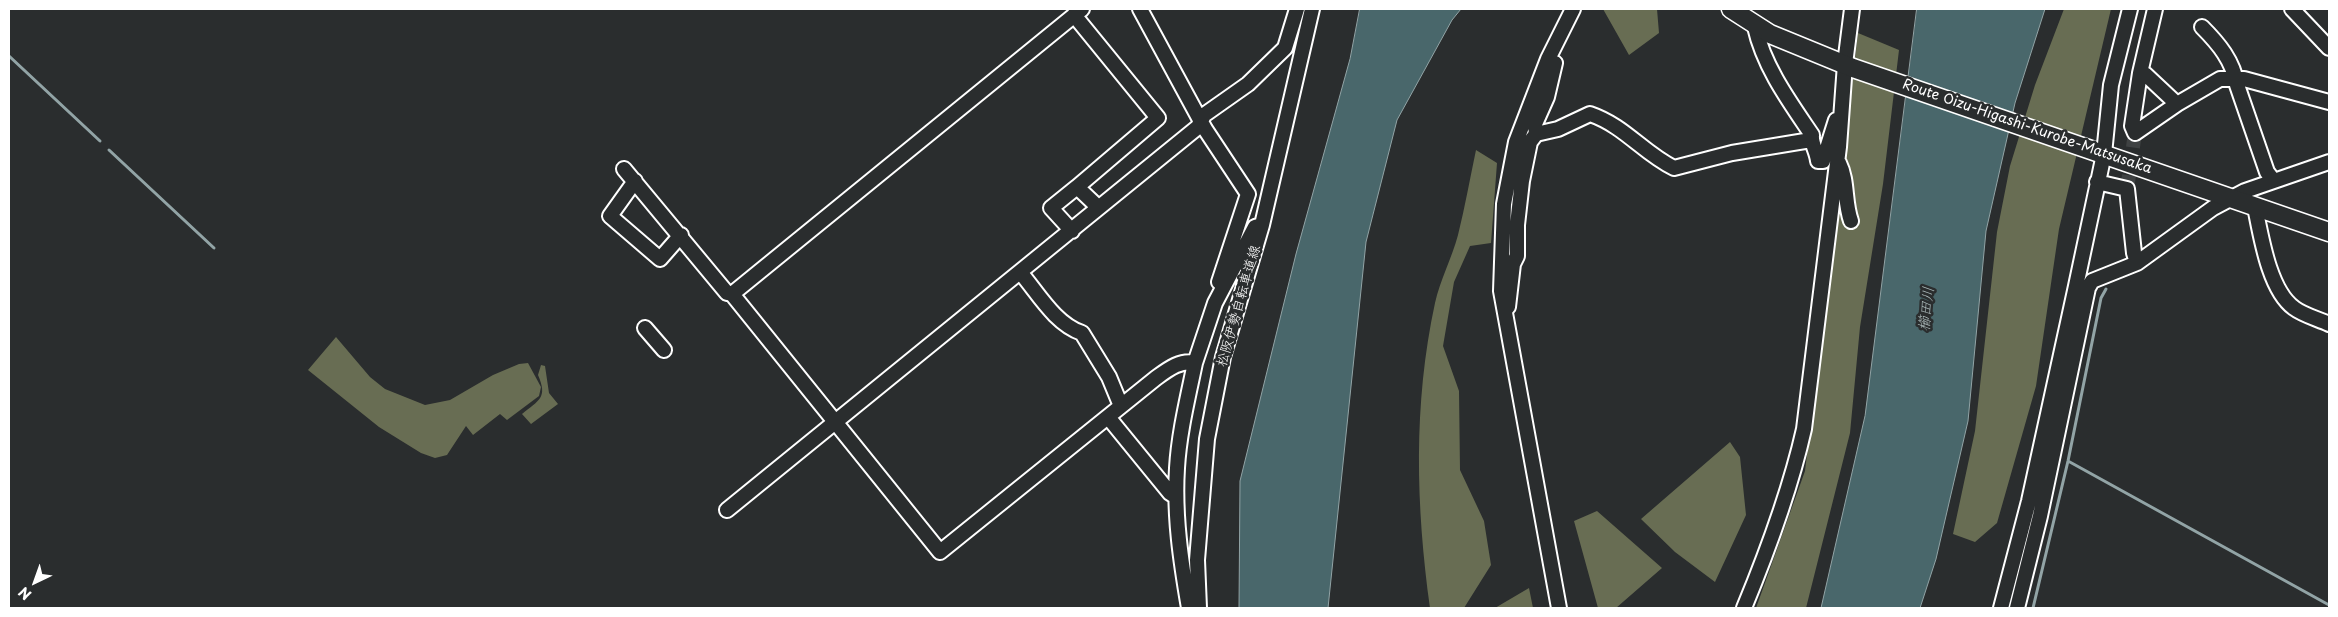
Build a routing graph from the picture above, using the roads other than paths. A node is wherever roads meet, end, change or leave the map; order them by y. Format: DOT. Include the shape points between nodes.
graph roads {
  1 [pos="1140,9"];
  2 [pos="1297,9"];
  3 [pos="1312,9"];
  4 [pos="1573,9"];
  5 [pos="1731,9"];
  6 [pos="1852,9"];
  7 [pos="2130,9"];
  8 [pos="2155,9"];
  9 [pos="2292,9"];
  10 [pos="1078,12"];
  11 [pos="1755,27"];
  12 [pos="2202,27"];
  13 [pos="1562,29"];
  14 [pos="2329,48"];
  15 [pos="1849,66"];
  16 [pos="2140,73"];
  17 [pos="2236,79"];
  18 [pos="2329,102"];
  19 [pos="2177,104"];
  20 [pos="1840,117"];
  21 [pos="1201,122"];
  22 [pos="1536,134"];
  23 [pos="1811,140"];
  24 [pos="2101,153"];
  25 [pos="1837,160"];
  26 [pos="2329,162"];
  27 [pos="624,169"];
  28 [pos="2273,180"];
  29 [pos="635,181"];
  30 [pos="2097,182"];
  31 [pos="1077,187"];
  32 [pos="2235,198"];
  33 [pos="1098,207"];
  34 [pos="2255,207"];
  35 [pos="1851,221"];
  36 [pos="1262,225"];
  37 [pos="1072,231"];
  38 [pos="2329,232"];
  39 [pos="681,235"];
  40 [pos="2136,262"];
  41 [pos="1020,272"];
  42 [pos="732,294"];
  43 [pos="1215,303"];
  44 [pos="1505,312"];
  45 [pos="2329,324"];
  46 [pos="645,328"];
  47 [pos="664,350"];
  48 [pos="1195,363"];
  49 [pos="1122,406"];
  50 [pos="1108,417"];
  51 [pos="836,423"];
  52 [pos="1176,497"];
  53 [pos="727,510"];
  54 [pos="1189,608"];
  55 [pos="1199,608"];
  56 [pos="1559,608"];
  57 [pos="1744,608"];
  58 [pos="2001,608"];
  59 [pos="2017,608"];
  1 -- 21 [label="street"];
  2 -- 21 [label="street" via="1285,48 1248,84 1204,115"];
  3 -- 36 [label="street, 松阪伊勢自転車道線"];
  4 -- 13 [label="street"];
  5 -- 11 [label="main road, Route Oizu-Higashi-Kurobe-Matsusaka"];
  6 -- 15 [label="street"];
  7 -- 24 [label="street" via="2111,85"];
  8 -- 16 [label="street"];
  9 -- 14 [label="street"];
  10 -- 31 [label="street" via="1158,118"];
  10 -- 42 [label="street"];
  11 -- 15 [label="main road, Route Oizu-Higashi-Kurobe-Matsusaka"];
  11 -- 23 [label="street" via="1775,80 1812,135"];
  12 -- 17 [label="street" via="2219,44 2235,71"];
  13 -- 22 [label="street" via="1547,97 1535,124"];
  13 -- 44 [label="street" via="1516,142 1504,204 1502,291"];
  15 -- 20 [label="street"];
  15 -- 24 [label="main road, Route Oizu-Higashi-Kurobe-Matsusaka"];
  16 -- 19 [label="street"];
  16 -- 19 [label="street" via="2132,126 2136,132"];
  17 -- 18 [label="street"];
  17 -- 19 [label="street" via="2220,79"];
  17 -- 28 [label="street" via="2267,172"];
  20 -- 23 [label="street" via="1834,120 1823,161 1818,160"];
  20 -- 25 [label="street"];
  21 -- 33 [label="street"];
  21 -- 43 [label="street" via="1248,194 1214,296"];
  22 -- 23 [label="street" via="1552,132 1590,114 1618,127 1674,168 1732,153"];
  22 -- 44 [label="street" via="1530,142 1522,181 1517,256 1513,264 1510,305"];
  24 -- 30 [label="street"];
  24 -- 32 [label="main road, Route Oizu-Higashi-Kurobe-Matsusaka"];
  25 -- 35 [label="street" via="1843,172"];
  25 -- 57 [label="street" via="1804,429 1796,467 1772,540"];
  26 -- 28 [label="street"];
  27 -- 29 [label="street"];
  28 -- 32 [label="street"];
  29 -- 39 [label="street"];
  29 -- 39 [label="street" via="610,216 660,259"];
  30 -- 40 [label="street" via="2127,189"];
  30 -- 58 [label="street" via="2029,501"];
  31 -- 33 [label="street"];
  31 -- 37 [label="street" via="1051,208"];
  32 -- 34 [label="main road, Route Oizu-Higashi-Kurobe-Matsusaka"];
  32 -- 40 [label="street" via="2213,208"];
  33 -- 37 [label="street"];
  34 -- 38 [label="main road, Route Oizu-Higashi-Kurobe-Matsusaka"];
  34 -- 45 [label="street" via="2268,259 2285,299 2294,308"];
  36 -- 43 [label="street" via="1255,227"];
  36 -- 55 [label="street, 松阪伊勢自転車道線" via="1229,332 1207,439 1197,560"];
  37 -- 41 [label="street"];
  39 -- 42 [label="street" via="727,293"];
  40 -- 59 [label="street" via="2092,281 2088,288"];
  41 -- 49 [label="street" via="1059,320 1069,329 1082,333 1109,377"];
  41 -- 51 [label="street"];
  42 -- 51 [label="street"];
  43 -- 48 [label="street"];
  44 -- 56 [label="street"];
  46 -- 47 [label="street"];
  48 -- 49 [label="street" via="1189,361 1172,367"];
  48 -- 52 [label="street" via="1177,466"];
  49 -- 50 [label="street"];
  50 -- 51 [label="street" via="940,552"];
  50 -- 52 [label="street" via="1170,494"];
  51 -- 53 [label="street"];
  52 -- 54 [label="street" via="1176,526"];
}
